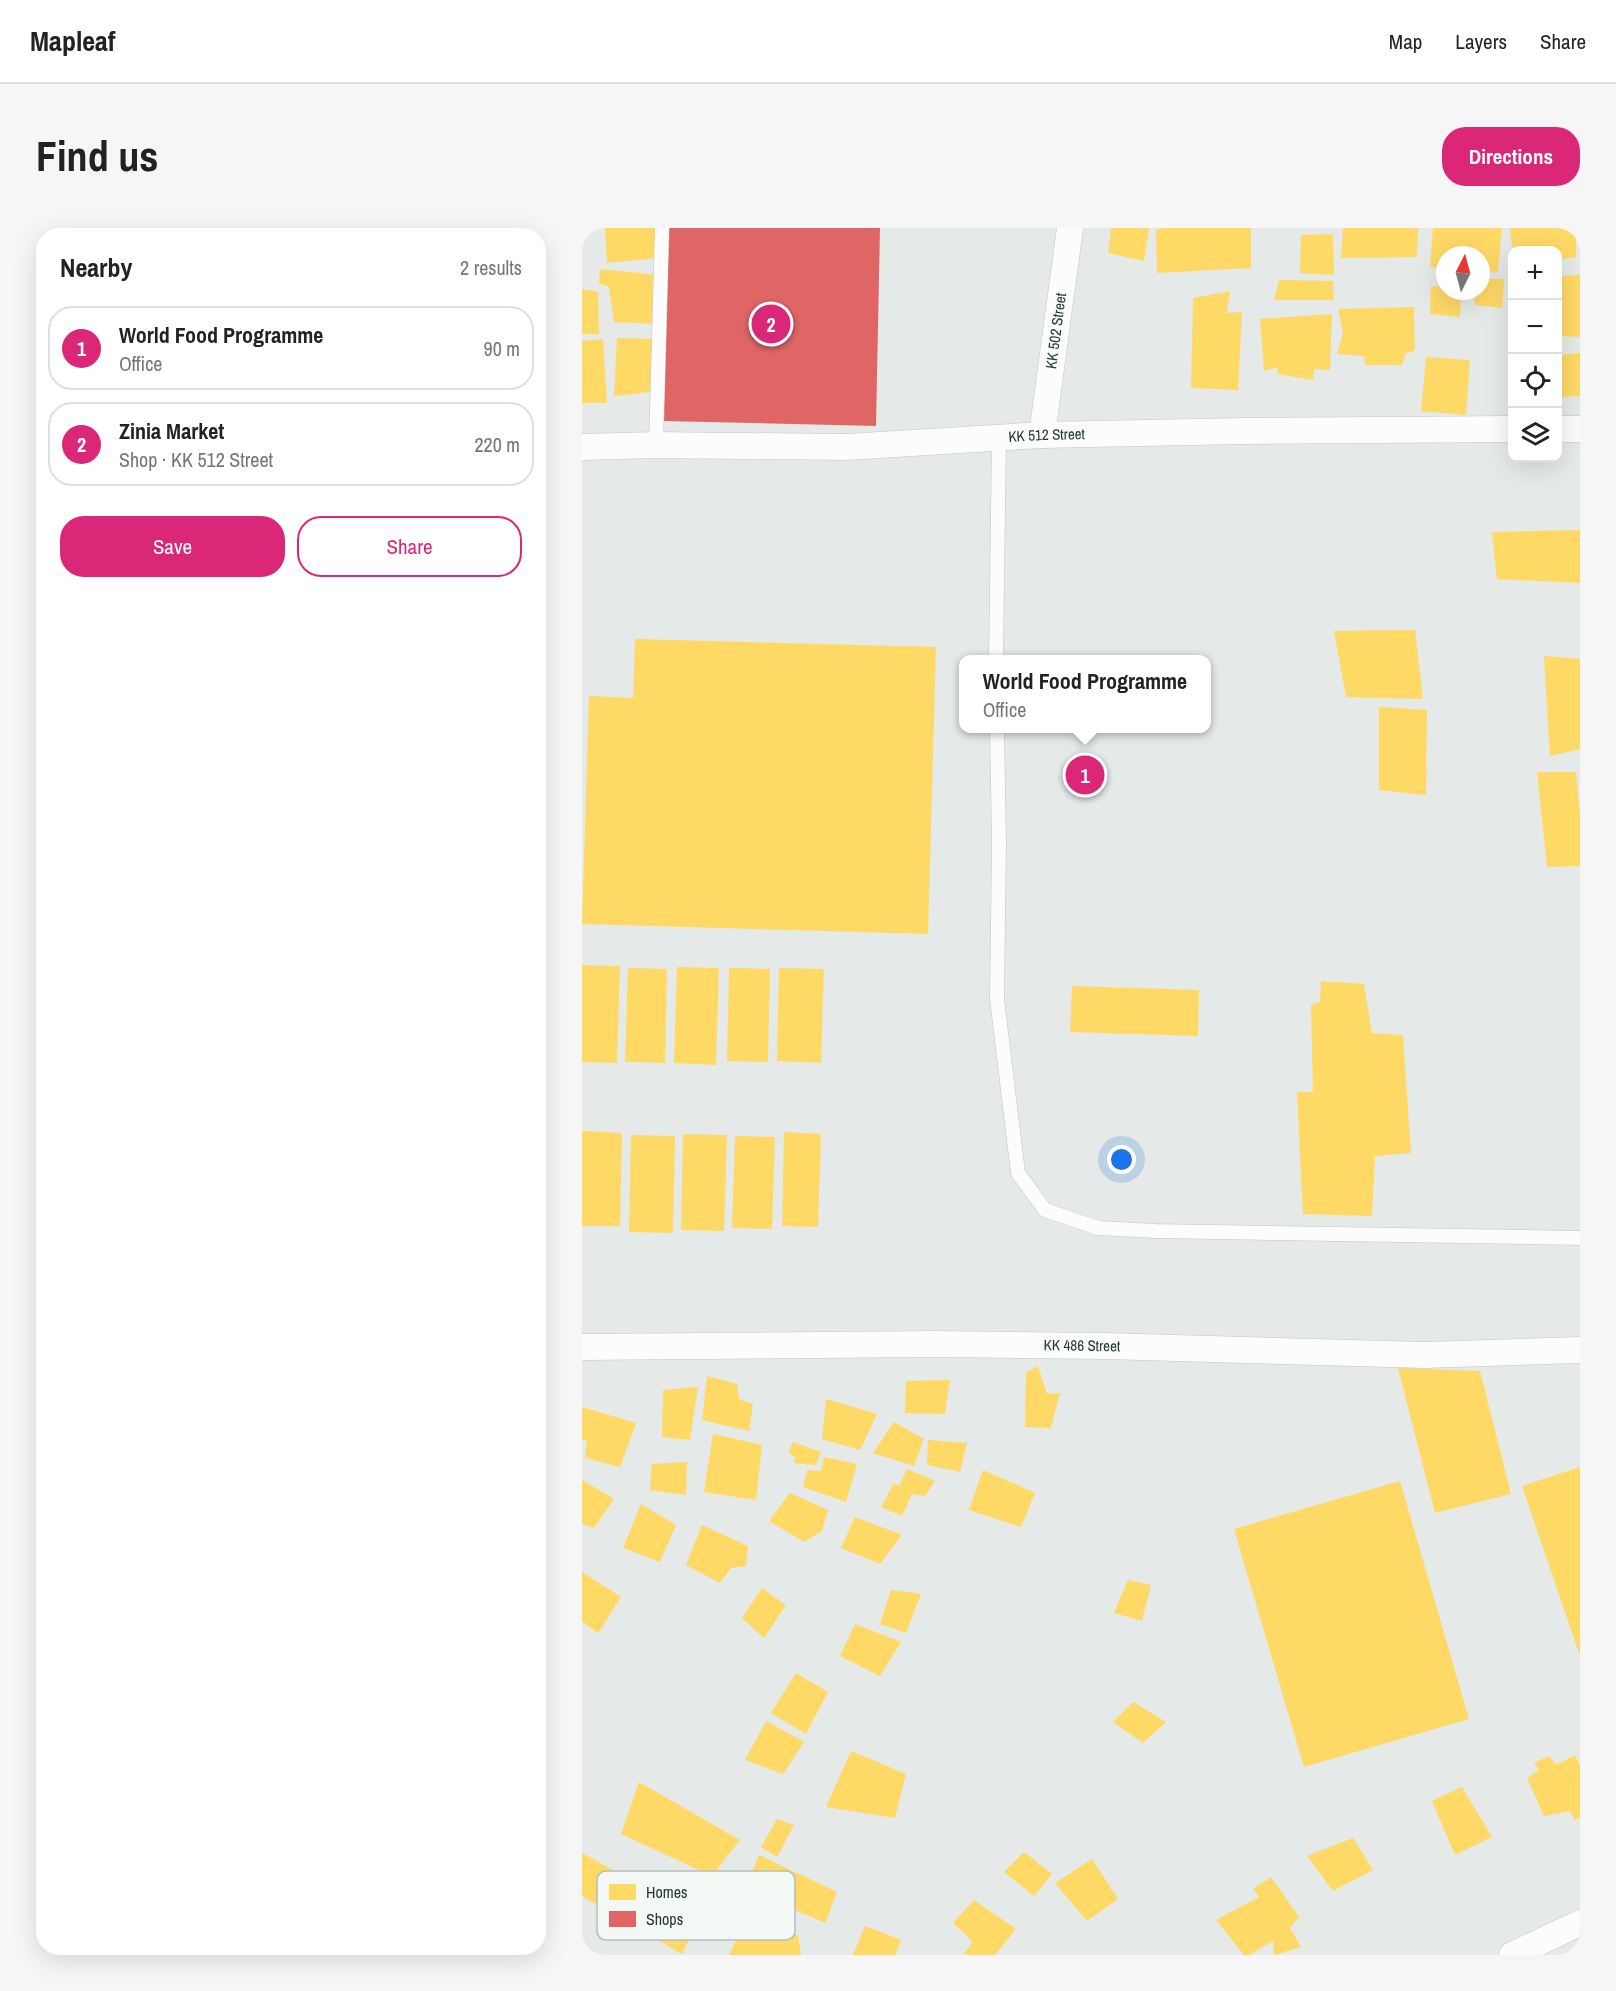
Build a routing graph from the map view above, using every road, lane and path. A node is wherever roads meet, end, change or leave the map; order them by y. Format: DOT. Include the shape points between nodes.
graph roads {
  1 [pos="662,228"];
  2 [pos="1070,228"];
  3 [pos="1508,429"];
  4 [pos="1562,429"];
  5 [pos="1580,429"];
  6 [pos="1042,435"];
  7 [pos="999,438"];
  8 [pos="656,444"];
  9 [pos="582,447"];
  10 [pos="996,655"];
  11 [pos="997,733"];
  12 [pos="1580,1238"];
  13 [pos="582,1347"];
  14 [pos="1580,1350"];
  15 [pos="1580,1923"];
  16 [pos="1512,1955"];
  1 -- 8 [label="lane"];
  2 -- 6 [label="street, KK 502 Street"];
  3 -- 6 [label="street, KK 512 Street"];
  4 -- 5 [label="street"];
  6 -- 7 [label="street, KK 512 Street"];
  7 -- 8 [label="street, KK 512 Street" via="847,447"];
  7 -- 10 [label="lane"];
  8 -- 9 [label="street, KK 512 Street"];
  11 -- 12 [label="lane" via="997,999 1018,1173 1045,1210 1098,1228"];
  13 -- 14 [label="street, KK 486 Street" via="935,1344 1425,1355"];
  15 -- 16 [label="street"];
}
